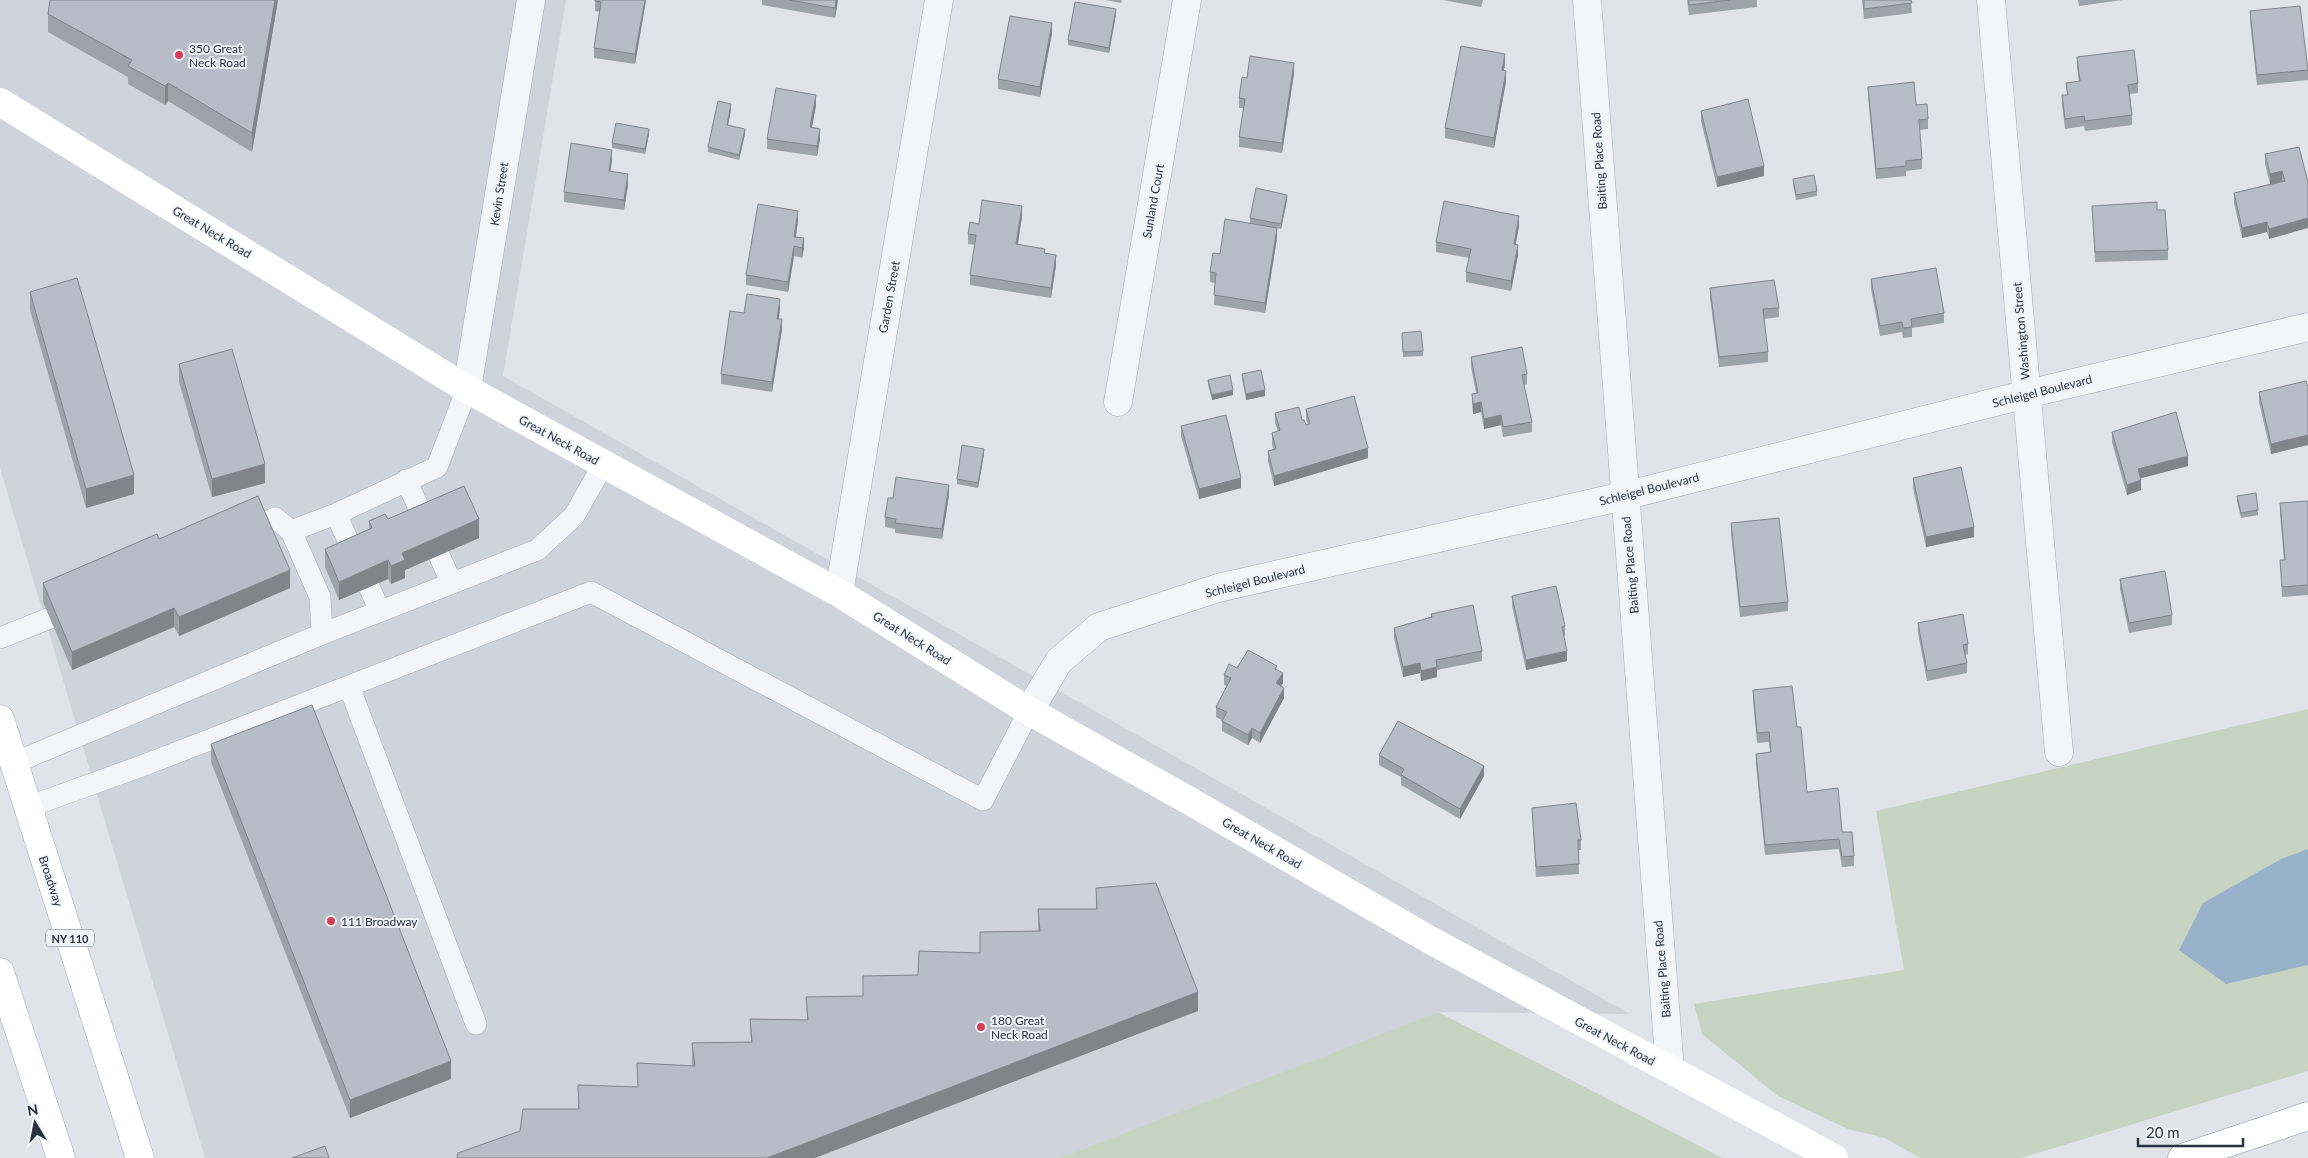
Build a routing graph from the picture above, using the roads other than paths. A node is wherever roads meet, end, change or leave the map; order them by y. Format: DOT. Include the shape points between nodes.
graph roads {
  1 [pos="531,0"];
  2 [pos="939,0"];
  3 [pos="1187,0"];
  4 [pos="1587,0"];
  5 [pos="1991,0"];
  6 [pos="0,102"];
  7 [pos="2308,327"];
  8 [pos="467,389"];
  9 [pos="2027,394"];
  10 [pos="1118,402"];
  11 [pos="603,465"];
  12 [pos="406,480"];
  13 [pos="1624,496"];
  14 [pos="336,514"];
  15 [pos="425,521"];
  16 [pos="262,524"];
  17 [pos="291,531"];
  18 [pos="439,556"];
  19 [pos="451,582"];
  20 [pos="839,593"];
  21 [pos="380,611"];
  22 [pos="50,618"];
  23 [pos="322,634"];
  24 [pos="0,638"];
  25 [pos="349,686"];
  26 [pos="1029,711"];
  27 [pos="0,719"];
  28 [pos="2059,752"];
  29 [pos="14,763"];
  30 [pos="28,807"];
  31 [pos="0,972"];
  32 [pos="476,1024"];
  33 [pos="1670,1070"];
  34 [pos="2308,1116"];
  35 [pos="61,1158"];
  36 [pos="140,1158"];
  37 [pos="1834,1158"];
  38 [pos="2182,1158"];
  1 -- 8 [label="street, Kevin Street"];
  2 -- 20 [label="street, Garden Street"];
  3 -- 10 [label="street, Sunland Court"];
  4 -- 13 [label="street, Baiting Place Road"];
  5 -- 9 [label="street, Washington Street"];
  6 -- 8 [label="main road, Great Neck Road"];
  7 -- 9 [label="street, Schleigel Boulevard"];
  8 -- 11 [label="main road, Great Neck Road"];
  8 -- 12 [label="lane" via="437,467"];
  9 -- 13 [label="street, Schleigel Boulevard"];
  9 -- 28 [label="street, Washington Street"];
  11 -- 19 [label="lane" via="574,516 537,550"];
  11 -- 20 [label="main road, Great Neck Road"];
  12 -- 14 [label="lane"];
  12 -- 15 [label="lane"];
  13 -- 26 [label="street, Schleigel Boulevard" via="1218,588 1099,627 1059,661"];
  13 -- 33 [label="street, Baiting Place Road"];
  14 -- 17 [label="lane"];
  14 -- 21 [label="lane"];
  16 -- 17 [label="lane" via="275,518"];
  17 -- 23 [label="lane" via="320,597"];
  18 -- 19 [label="lane"];
  19 -- 21 [label="lane"];
  20 -- 26 [label="main road, Great Neck Road"];
  21 -- 23 [label="lane"];
  22 -- 24 [label="lane"];
  23 -- 29 [label="lane"];
  25 -- 26 [label="lane" via="591,592 982,800"];
  25 -- 30 [label="lane"];
  25 -- 32 [label="lane"];
  26 -- 33 [label="main road, Great Neck Road" via="1430,940"];
  27 -- 29 [label="main road, Broadway / NY 110"];
  29 -- 30 [label="main road, Broadway / NY 110"];
  30 -- 36 [label="main road, Broadway / NY 110"];
  31 -- 35 [label="main road"];
  33 -- 37 [label="main road, Great Neck Road"];
  34 -- 38 [label="main road"];
}
